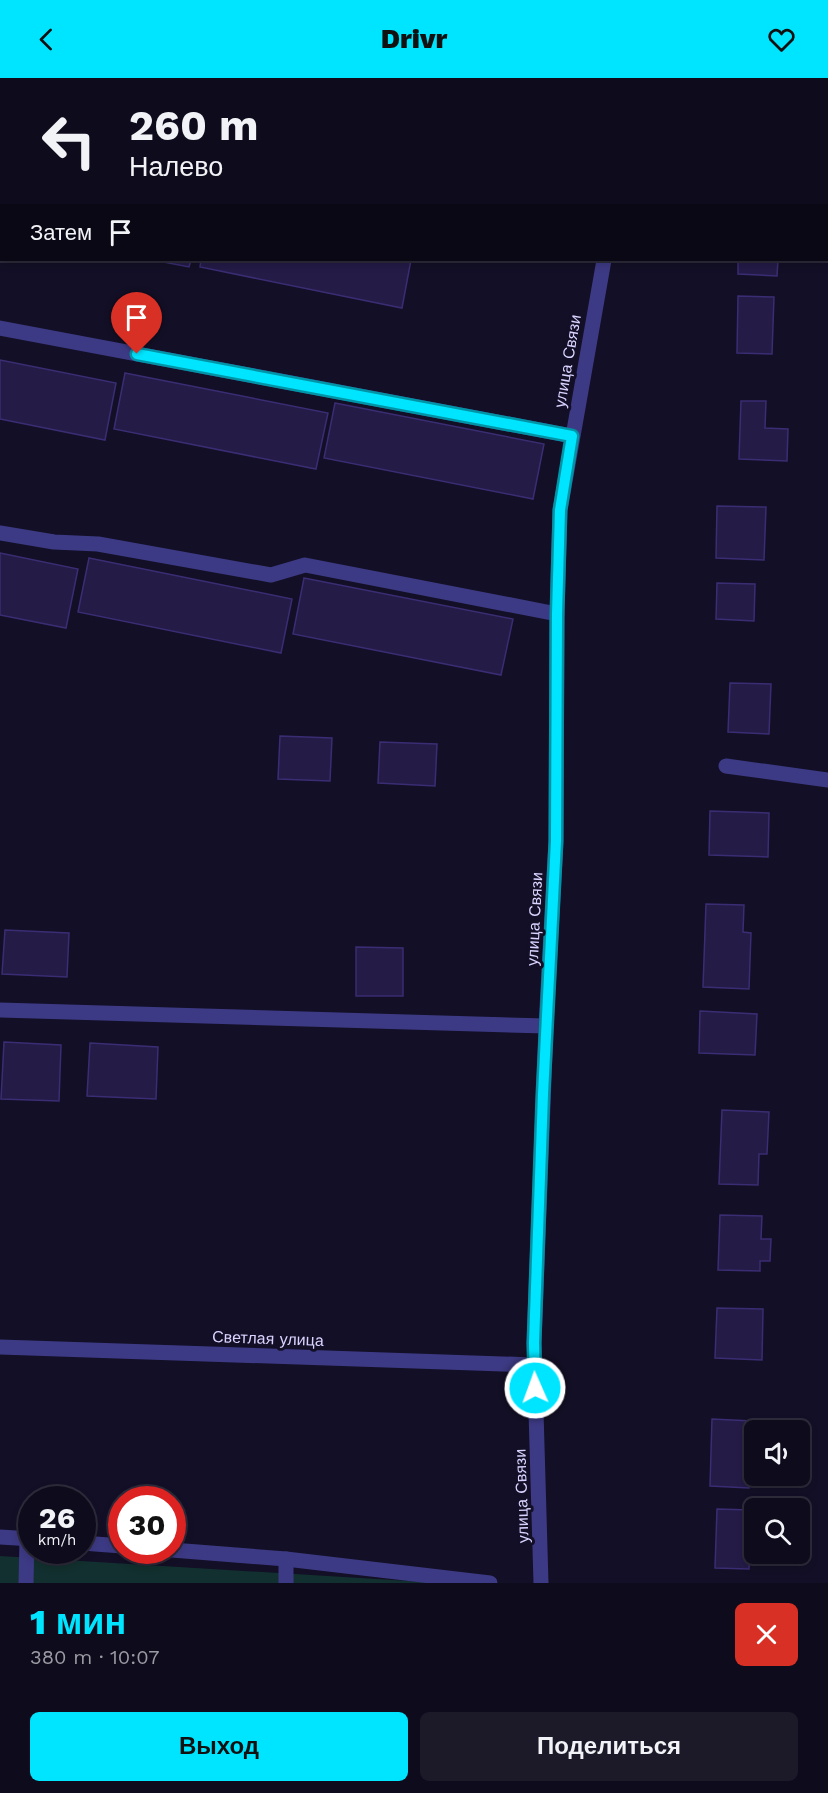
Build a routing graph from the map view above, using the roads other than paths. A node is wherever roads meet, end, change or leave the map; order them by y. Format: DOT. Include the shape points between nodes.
graph roads {
  1 [pos="604,261"];
  2 [pos="0,328"];
  3 [pos="572,436"];
  4 [pos="0,532"];
  5 [pos="557,614"];
  6 [pos="726,766"];
  7 [pos="828,780"];
  8 [pos="0,1010"];
  9 [pos="546,1026"];
  10 [pos="0,1347"];
  11 [pos="534,1365"];
  12 [pos="0,1537"];
  13 [pos="18,1538"];
  14 [pos="186,1551"];
  15 [pos="286,1559"];
  16 [pos="27,1564"];
  17 [pos="26,1583"];
  18 [pos="286,1583"];
  19 [pos="490,1583"];
  20 [pos="542,1583"];
  1 -- 3 [label="street, улица Связи"];
  2 -- 3 [label="street"];
  3 -- 5 [label="street, улица Связи" via="560,510"];
  4 -- 5 [label="street" via="54,542 99,544 271,574 305,565"];
  5 -- 9 [label="street, улица Связи" via="556,841"];
  6 -- 7 [label="street"];
  8 -- 9 [label="street"];
  9 -- 11 [label="street, улица Связи"];
  10 -- 11 [label="street, Светлая улица"];
  11 -- 20 [label="street, улица Связи"];
  12 -- 13 [label="street"];
  14 -- 15 [label="street"];
  15 -- 18 [label="street"];
  15 -- 19 [label="street"];
  16 -- 17 [label="street"];
}
